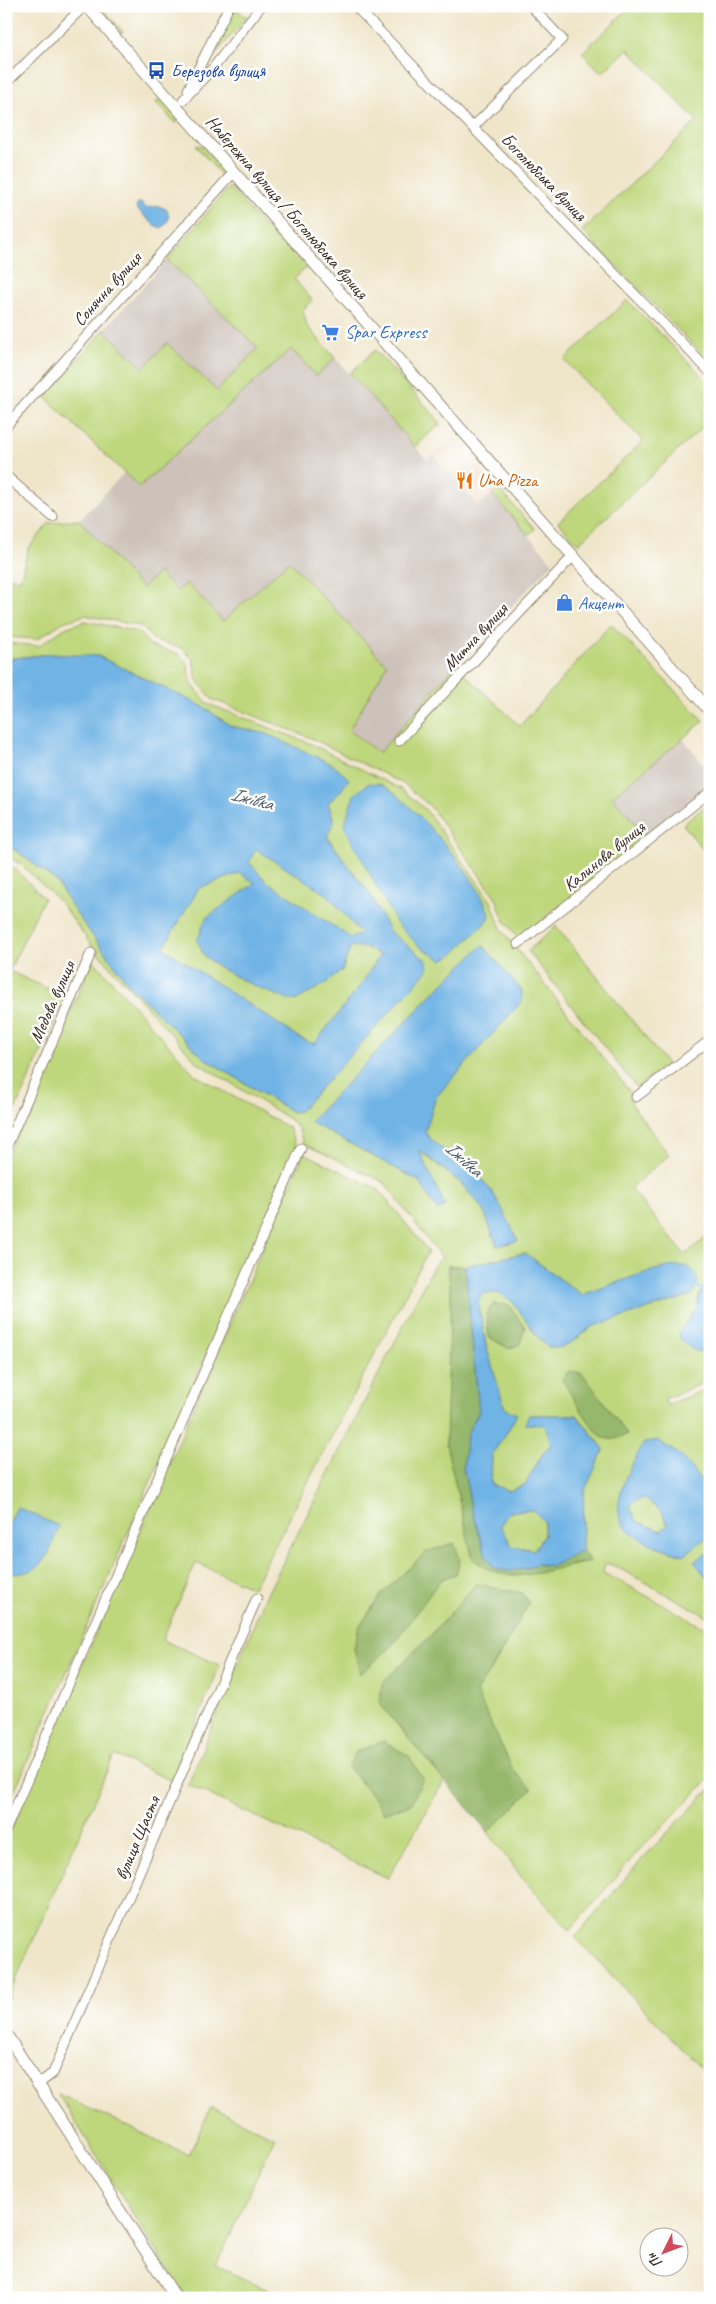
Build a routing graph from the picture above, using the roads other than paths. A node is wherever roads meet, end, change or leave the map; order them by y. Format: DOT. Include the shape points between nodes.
graph roads {
  1 [pos="85,6"];
  2 [pos="229,6"];
  3 [pos="261,6"];
  4 [pos="355,6"];
  5 [pos="531,6"];
  6 [pos="6,83"];
  7 [pos="180,103"];
  8 [pos="472,127"];
  9 [pos="233,173"];
  10 [pos="710,372"];
  11 [pos="6,426"];
  12 [pos="6,476"];
  13 [pos="53,517"];
  14 [pos="574,555"];
  15 [pos="710,711"];
  16 [pos="399,741"];
  17 [pos="710,792"];
  18 [pos="518,944"];
  19 [pos="91,953"];
  20 [pos="710,1040"];
  21 [pos="636,1097"];
  22 [pos="6,1148"];
  23 [pos="301,1148"];
  24 [pos="257,1598"];
  25 [pos="6,1829"];
  26 [pos="6,2034"];
  27 [pos="37,2085"];
  28 [pos="176,2298"];
  1 -- 6 [label="street"];
  1 -- 7 [label="street, Набережна вулиця / Боголюбська вулиця"];
  2 -- 7 [label="street"];
  3 -- 7 [label="street" via="214,67"];
  4 -- 8 [label="street, Боголюбська вулиця"];
  5 -- 8 [label="street" via="562,39"];
  7 -- 9 [label="street, Набережна вулиця / Боголюбська вулиця"];
  8 -- 10 [label="street, Боголюбська вулиця"];
  9 -- 11 [label="street, Сонячна вулиця"];
  9 -- 14 [label="street, Набережна вулиця / Боголюбська вулиця"];
  12 -- 13 [label="street"];
  14 -- 15 [label="street, Набережна вулиця / Боголюбська вулиця"];
  14 -- 16 [label="street, Митна вулиця"];
  17 -- 18 [label="street, Калинова вулиця"];
  19 -- 22 [label="street, Медова вулиця"];
  20 -- 21 [label="street"];
  23 -- 25 [label="street"];
  24 -- 27 [label="street, вулиця Щастя" via="53,2073"];
  26 -- 27 [label="street"];
  27 -- 28 [label="street"];
}
